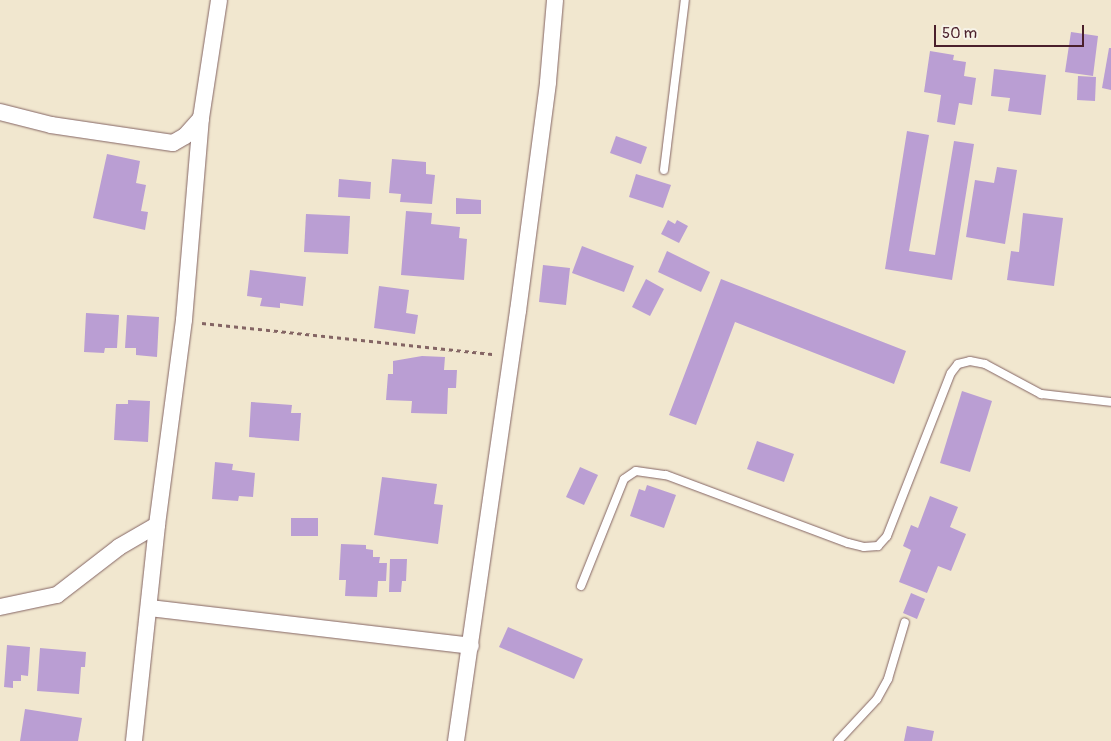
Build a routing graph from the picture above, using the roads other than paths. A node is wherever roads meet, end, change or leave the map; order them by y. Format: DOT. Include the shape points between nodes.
graph roads {
  1 [pos="219,0"];
  2 [pos="555,0"];
  3 [pos="685,0"];
  4 [pos="0,112"];
  5 [pos="201,118"];
  6 [pos="664,170"];
  7 [pos="1111,402"];
  8 [pos="157,525"];
  9 [pos="581,586"];
  10 [pos="0,607"];
  11 [pos="149,608"];
  12 [pos="905,622"];
  13 [pos="471,646"];
  14 [pos="134,741"];
  15 [pos="456,741"];
  16 [pos="838,741"];
  1 -- 5 [label="street"];
  2 -- 13 [label="street" via="548,82"];
  3 -- 6 [label="lane"];
  4 -- 5 [label="street" via="51,124 173,143 185,136"];
  5 -- 8 [label="street" via="184,320"];
  7 -- 9 [label="lane" via="1041,394 985,364 970,360 958,364 951,373 887,536 878,546 864,548 666,475 636,471 624,479"];
  8 -- 10 [label="street" via="118,547 57,595"];
  8 -- 11 [label="street"];
  11 -- 13 [label="street"];
  11 -- 14 [label="street"];
  12 -- 16 [label="lane" via="888,679 877,699"];
  13 -- 15 [label="street"];
}
